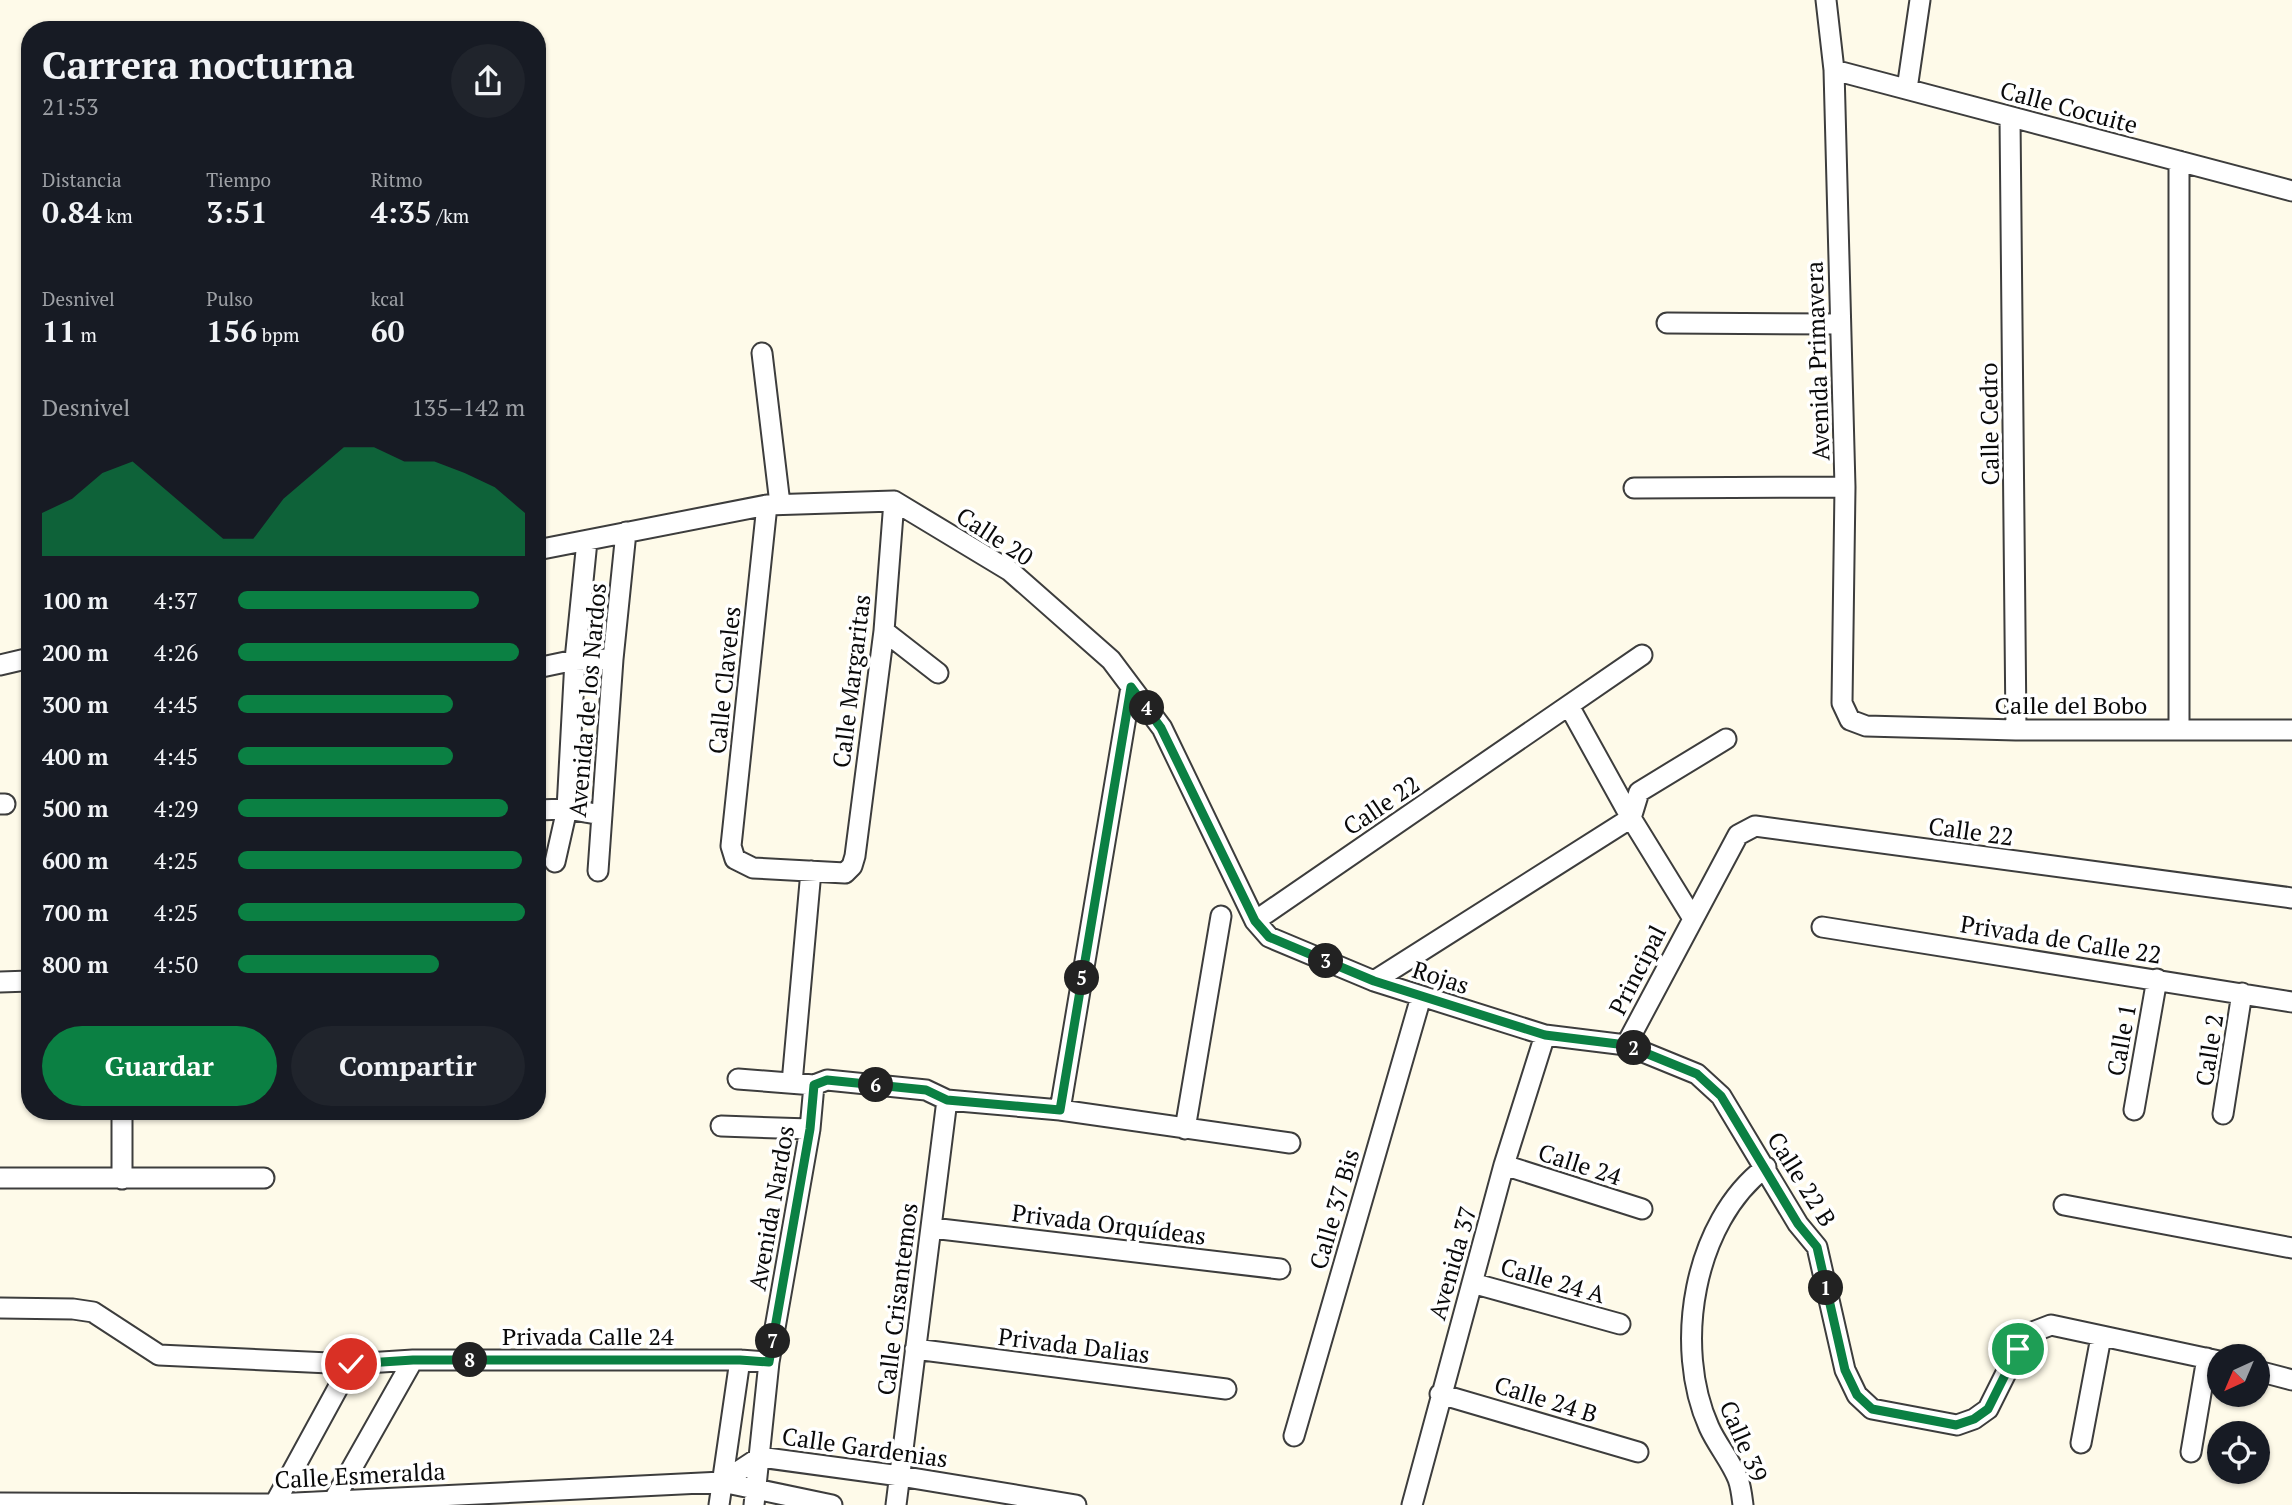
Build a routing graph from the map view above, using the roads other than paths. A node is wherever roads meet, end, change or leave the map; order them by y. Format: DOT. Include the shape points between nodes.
graph roads {
  1 [pos="1826,0"];
  2 [pos="1920,0"];
  3 [pos="1834,70"];
  4 [pos="1907,89"];
  5 [pos="2010,117"];
  6 [pos="2179,161"];
  7 [pos="2292,191"];
  8 [pos="1667,323"];
  9 [pos="1840,324"];
  10 [pos="762,354"];
  11 [pos="1845,486"];
  12 [pos="1634,488"];
  13 [pos="894,501"];
  14 [pos="773,504"];
  15 [pos="626,533"];
  16 [pos="587,541"];
  17 [pos="546,548"];
  18 [pos="884,631"];
  19 [pos="1642,654"];
  20 [pos="613,659"];
  21 [pos="21,660"];
  22 [pos="575,660"];
  23 [pos="0,665"];
  24 [pos="546,666"];
  25 [pos="939,673"];
  26 [pos="1131,687"];
  27 [pos="1569,706"];
  28 [pos="1850,720"];
  29 [pos="2016,730"];
  30 [pos="2179,730"];
  31 [pos="2292,730"];
  32 [pos="1726,739"];
  33 [pos="567,809"];
  34 [pos="546,810"];
  35 [pos="603,815"];
  36 [pos="1631,818"];
  37 [pos="555,862"];
  38 [pos="598,871"];
  39 [pos="811,871"];
  40 [pos="2292,898"];
  41 [pos="1221,916"];
  42 [pos="1692,917"];
  43 [pos="1255,921"];
  44 [pos="1822,927"];
  45 [pos="2157,979"];
  46 [pos="21,981"];
  47 [pos="1374,981"];
  48 [pos="0,982"];
  49 [pos="2242,993"];
  50 [pos="1421,997"];
  51 [pos="2292,1002"];
  52 [pos="1545,1035"];
  53 [pos="1626,1045"];
  54 [pos="738,1079"];
  55 [pos="792,1083"];
  56 [pos="814,1085"];
  57 [pos="947,1100"];
  58 [pos="1060,1110"];
  59 [pos="2134,1110"];
  60 [pos="2224,1114"];
  61 [pos="122,1120"];
  62 [pos="720,1126"];
  63 [pos="810,1129"];
  64 [pos="1185,1129"];
  65 [pos="1290,1143"];
  66 [pos="1504,1165"];
  67 [pos="1766,1167"];
  68 [pos="0,1178"];
  69 [pos="264,1178"];
  70 [pos="122,1179"];
  71 [pos="2064,1205"];
  72 [pos="1642,1209"];
  73 [pos="932,1228"];
  74 [pos="2292,1248"];
  75 [pos="1280,1269"];
  76 [pos="1472,1283"];
  77 [pos="0,1308"];
  78 [pos="1620,1324"];
  79 [pos="2101,1337"];
  80 [pos="915,1349"];
  81 [pos="2207,1359"];
  82 [pos="413,1360"];
  83 [pos="740,1360"];
  84 [pos="769,1362"];
  85 [pos="351,1364"];
  86 [pos="2270,1374"];
  87 [pos="2292,1380"];
  88 [pos="2207,1385"];
  89 [pos="1226,1389"];
  90 [pos="1440,1394"];
  91 [pos="1294,1436"];
  92 [pos="2081,1443"];
  93 [pos="1638,1452"];
  94 [pos="2191,1452"];
  95 [pos="760,1457"];
  96 [pos="900,1476"];
  97 [pos="722,1482"];
  98 [pos="572,1498"];
  99 [pos="755,1498"];
  100 [pos="445,1500"];
  101 [pos="0,1503"];
  102 [pos="331,1503"];
  103 [pos="83,1504"];
  104 [pos="274,1505"];
  105 [pos="719,1505"];
  106 [pos="832,1505"];
  107 [pos="896,1505"];
  108 [pos="1076,1505"];
  109 [pos="1412,1505"];
  110 [pos="1743,1505"];
  1 -- 3 [label="street, Avenida Primavera"];
  2 -- 4 [label="street"];
  3 -- 4 [label="street, Calle Cocuite"];
  3 -- 9 [label="street, Avenida Primavera"];
  4 -- 5 [label="street, Calle Cocuite"];
  5 -- 6 [label="street, Calle Cocuite"];
  5 -- 29 [label="street, Calle Cedro"];
  6 -- 7 [label="street, Calle Cocuite"];
  6 -- 30 [label="street"];
  8 -- 9 [label="street"];
  9 -- 11 [label="street, Avenida Primavera"];
  10 -- 14 [label="street, Calle Claveles"];
  11 -- 12 [label="street"];
  11 -- 28 [label="street, Avenida Primavera" via="1842,703"];
  13 -- 14 [label="street"];
  13 -- 18 [label="street, Calle Margaritas"];
  13 -- 26 [label="street, Calle 20" via="1010,571 1111,660"];
  14 -- 15 [label="street"];
  14 -- 39 [label="street, Calle Claveles" via="731,846 735,859 753,867"];
  15 -- 16 [label="street"];
  15 -- 20 [label="street, Avenida de los Nardos"];
  16 -- 17 [label="street"];
  16 -- 22 [label="street, Avenida de los Nardos"];
  18 -- 25 [label="street"];
  18 -- 39 [label="street, Calle Margaritas" via="852,866 845,873"];
  19 -- 27 [label="street"];
  20 -- 22 [label="street"];
  20 -- 35 [label="street, Avenida de los Nardos"];
  21 -- 23 [label="street"];
  22 -- 24 [label="street"];
  22 -- 33 [label="street, Avenida de los Nardos"];
  26 -- 43 [label="street, Calle 20" via="1161,728"];
  26 -- 58 [label="street"];
  27 -- 36 [label="street"];
  27 -- 43 [label="street, Calle 22"];
  28 -- 29 [label="street, Calle del Bobo" via="1866,726"];
  29 -- 30 [label="street, Calle del Bobo"];
  30 -- 31 [label="street, Calle del Bobo"];
  32 -- 36 [label="street" via="1639,792"];
  33 -- 34 [label="street"];
  33 -- 35 [label="street"];
  33 -- 37 [label="street, Avenida de los Nardos"];
  35 -- 38 [label="street, Avenida de los Nardos"];
  36 -- 42 [label="street"];
  36 -- 47 [label="street"];
  39 -- 55 [label="street"];
  40 -- 42 [label="street, Calle 22" via="1755,826 1738,835"];
  41 -- 64 [label="street"];
  42 -- 53 [label="street, Principal"];
  43 -- 47 [label="street, Rojas" via="1269,937"];
  44 -- 45 [label="street, Privada de Calle 22"];
  45 -- 49 [label="street, Privada de Calle 22"];
  45 -- 59 [label="street, Calle 1"];
  46 -- 48 [label="street"];
  47 -- 50 [label="street, Rojas"];
  49 -- 51 [label="street, Privada de Calle 22"];
  49 -- 60 [label="street, Calle 2"];
  50 -- 52 [label="street, Rojas"];
  50 -- 91 [label="street, Calle 37 Bis"];
  52 -- 53 [label="street, Rojas"];
  52 -- 66 [label="street, Avenida 37"];
  53 -- 67 [label="street, Calle 22 B" via="1697,1074 1721,1096"];
  54 -- 55 [label="street"];
  55 -- 56 [label="street"];
  56 -- 57 [label="street" via="827,1080 926,1090"];
  56 -- 63 [label="street, Avenida Nardos"];
  57 -- 58 [label="street"];
  57 -- 73 [label="street, Calle Crisantemos"];
  58 -- 64 [label="street"];
  61 -- 70 [label="street"];
  62 -- 63 [label="street"];
  63 -- 84 [label="street, Avenida Nardos"];
  64 -- 65 [label="street"];
  66 -- 72 [label="street, Calle 24"];
  66 -- 76 [label="street, Avenida 37"];
  67 -- 79 [label="street, Calle 22 B" via="1798,1224 1817,1247 1845,1370 1857,1395 1872,1409 1956,1425 1988,1409 2030,1333 2051,1325"];
  67 -- 110 [label="street, Calle 39" via="1750,1179 1708,1248 1695,1290 1690,1334 1693,1376 1709,1427 1738,1479"];
  68 -- 70 [label="street"];
  69 -- 70 [label="street"];
  71 -- 74 [label="street"];
  73 -- 75 [label="street, Privada Orquídeas"];
  73 -- 80 [label="street, Calle Crisantemos"];
  76 -- 78 [label="street, Calle 24 A"];
  76 -- 90 [label="street, Avenida 37"];
  77 -- 85 [label="street, Privada Calle 24" via="93,1312 159,1355"];
  79 -- 81 [label="street, Calle 22 B"];
  79 -- 92 [label="street"];
  80 -- 89 [label="street, Privada Dalias"];
  80 -- 96 [label="street, Calle Crisantemos"];
  82 -- 83 [label="street, Privada Calle 24"];
  82 -- 85 [label="street, Privada Calle 24"];
  82 -- 102 [label="street"];
  83 -- 84 [label="street, Privada Calle 24"];
  83 -- 97 [label="street"];
  84 -- 95 [label="street, Avenida Nardos"];
  85 -- 104 [label="street"];
  86 -- 87 [label="street"];
  88 -- 94 [label="street"];
  90 -- 93 [label="street, Calle 24 B"];
  90 -- 109 [label="street, Avenida 37"];
  95 -- 96 [label="street, Calle Gardenias"];
  95 -- 97 [label="street, Calle Gardenias"];
  95 -- 99 [label="street, Avenida Nardos"];
  96 -- 107 [label="street, Calle Crisantemos"];
  96 -- 108 [label="street, Calle Gardenias"];
  97 -- 98 [label="street, Calle Esmeralda"];
  97 -- 99 [label="street"];
  97 -- 105 [label="street"];
  98 -- 100 [label="street, Calle Esmeralda"];
  99 -- 106 [label="street"];
  100 -- 102 [label="street, Calle Esmeralda"];
  101 -- 103 [label="street, Calle Esmeralda"];
  102 -- 104 [label="street, Calle Esmeralda"];
  103 -- 104 [label="street, Calle Esmeralda"];
}
